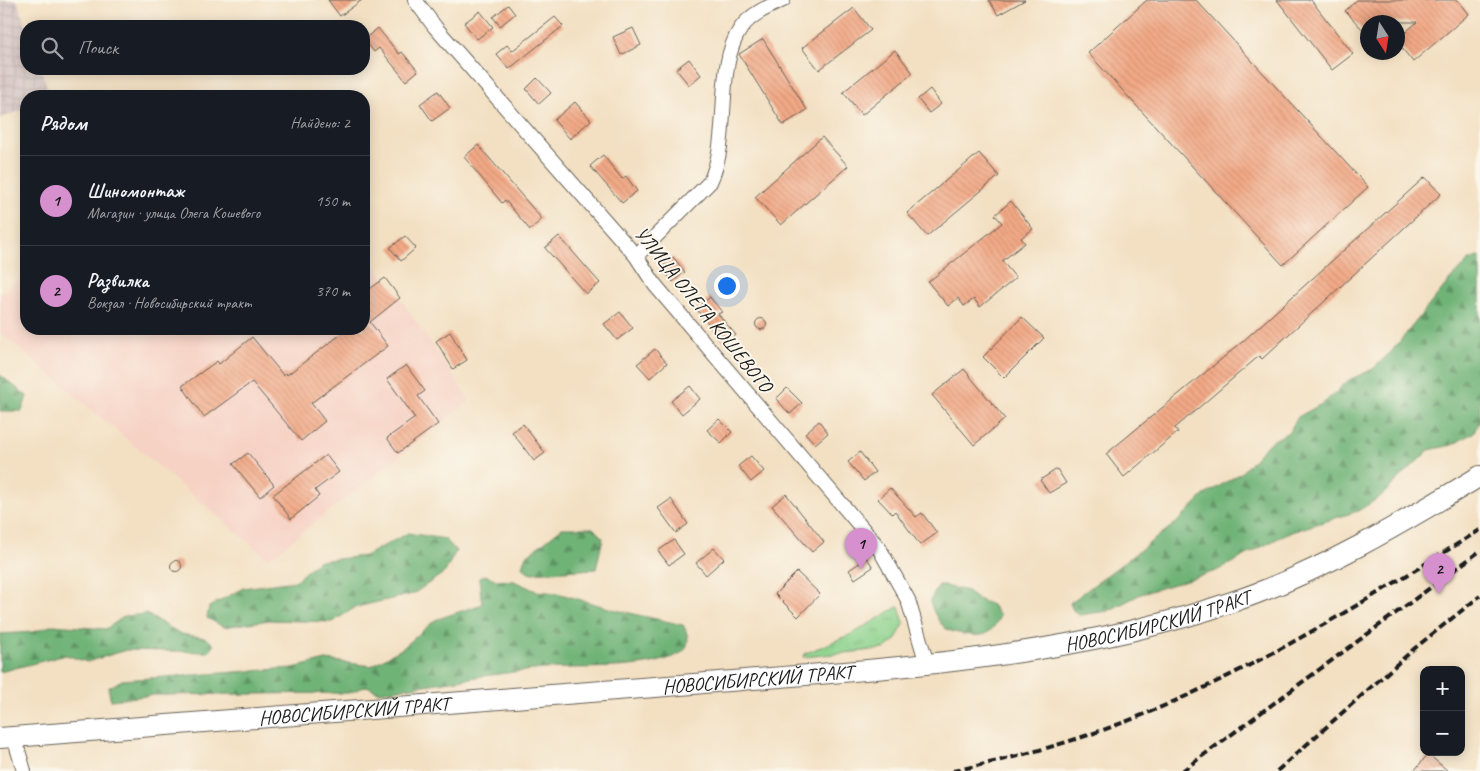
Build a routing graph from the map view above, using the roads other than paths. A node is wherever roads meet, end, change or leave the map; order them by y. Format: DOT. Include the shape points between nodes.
graph roads {
  1 [pos="415,0"];
  2 [pos="783,0"];
  3 [pos="636,256"];
  4 [pos="1480,476"];
  5 [pos="927,664"];
  6 [pos="7,738"];
  7 [pos="24,771"];
  1 -- 3 [label="street, УЛИЦА ОЛЕГА КОШЕВОГО" via="434,27"];
  2 -- 3 [label="street" via="751,18 742,28 731,51 722,140 717,168 710,182"];
  3 -- 5 [label="street, УЛИЦА ОЛЕГА КОШЕВОГО" via="655,285 879,548 908,600"];
  4 -- 5 [label="main road, НОВОСИБИРСКИЙ ТРАКТ" via="1406,520 1295,577 1235,602 1130,630 1038,649"];
  5 -- 6 [label="main road, НОВОСИБИРСКИЙ ТРАКТ"];
  6 -- 7 [label="street"];
}
